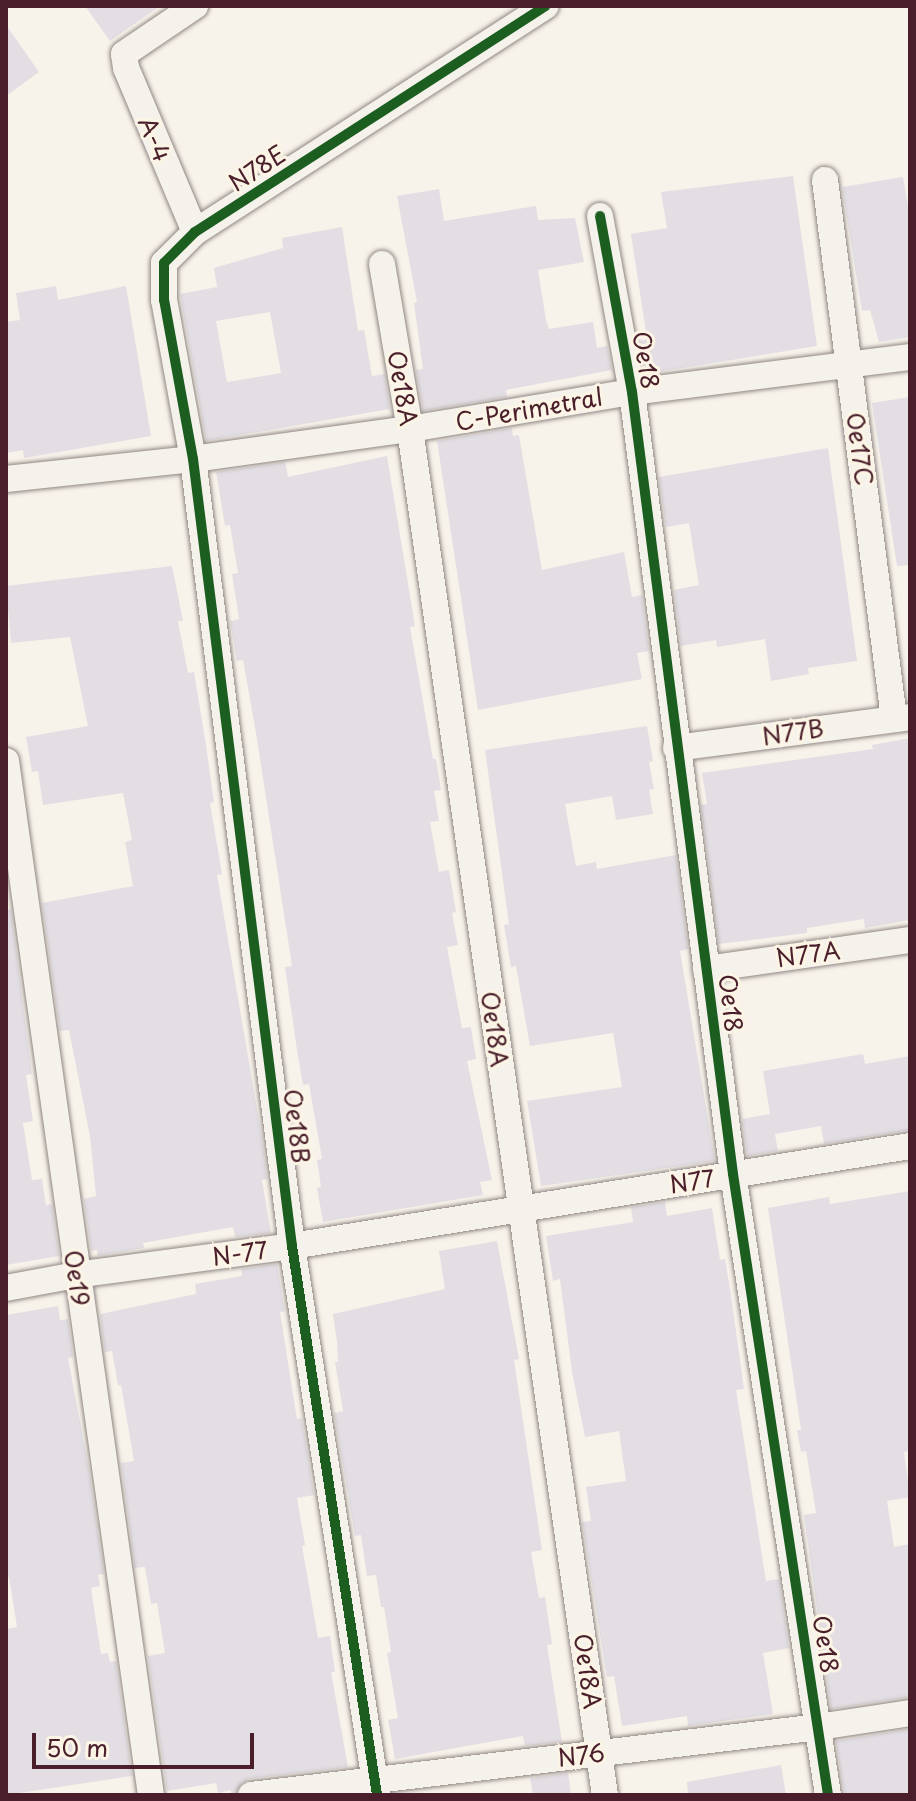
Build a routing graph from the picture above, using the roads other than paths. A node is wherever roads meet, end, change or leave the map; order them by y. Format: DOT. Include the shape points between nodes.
graph roads {
  1 [pos="195,6"];
  2 [pos="546,6"];
  3 [pos="825,180"];
  4 [pos="600,216"];
  5 [pos="195,232"];
  6 [pos="382,264"];
  7 [pos="910,357"];
  8 [pos="849,366"];
  9 [pos="632,392"];
  10 [pos="410,429"];
  11 [pos="193,459"];
  12 [pos="6,479"];
  13 [pos="902,718"];
  14 [pos="676,748"];
  15 [pos="6,761"];
  16 [pos="910,940"];
  17 [pos="706,969"];
  18 [pos="910,1146"];
  19 [pos="733,1174"];
  20 [pos="521,1209"];
  21 [pos="292,1246"];
  22 [pos="76,1275"];
  23 [pos="6,1288"];
  24 [pos="910,1713"];
  25 [pos="819,1727"];
  26 [pos="600,1752"];
  27 [pos="376,1787"];
  28 [pos="151,1795"];
  29 [pos="251,1795"];
  30 [pos="605,1795"];
  31 [pos="828,1795"];
  1 -- 5 [label="street, A-4" via="124,54"];
  2 -- 5 [label="street, N78E"];
  3 -- 8 [label="street, Oe17C"];
  4 -- 9 [label="street, Oe18"];
  5 -- 11 [label="street, N78E" via="164,263 164,300"];
  6 -- 10 [label="street, Oe18A"];
  7 -- 8 [label="street, C-Perimetral"];
  8 -- 9 [label="street, C-Perimetral"];
  8 -- 13 [label="street, Oe17C"];
  9 -- 10 [label="street, C-Perimetral"];
  9 -- 14 [label="street, Oe18"];
  10 -- 11 [label="street, C-Perimetral"];
  10 -- 20 [label="street, Oe18A"];
  11 -- 12 [label="street, C-Perimetral"];
  11 -- 21 [label="street, Oe18B"];
  13 -- 14 [label="street, N77B"];
  14 -- 17 [label="street, Oe18"];
  15 -- 22 [label="street, Oe19"];
  16 -- 17 [label="street, N77A"];
  17 -- 19 [label="street, Oe18"];
  18 -- 19 [label="street, N77"];
  19 -- 20 [label="street, N77"];
  19 -- 25 [label="street, Oe18"];
  20 -- 21 [label="street, N-77"];
  20 -- 26 [label="street, Oe18A"];
  21 -- 22 [label="street, N-77"];
  21 -- 27 [label="street, Oe18B"];
  22 -- 23 [label="street, N-77"];
  22 -- 28 [label="street, Oe19"];
  24 -- 25 [label="street, N76"];
  25 -- 26 [label="street, N76"];
  25 -- 31 [label="street, Oe18"];
  26 -- 27 [label="street, N76"];
  26 -- 30 [label="street, Oe18A"];
  27 -- 29 [label="street, N76"];
}
